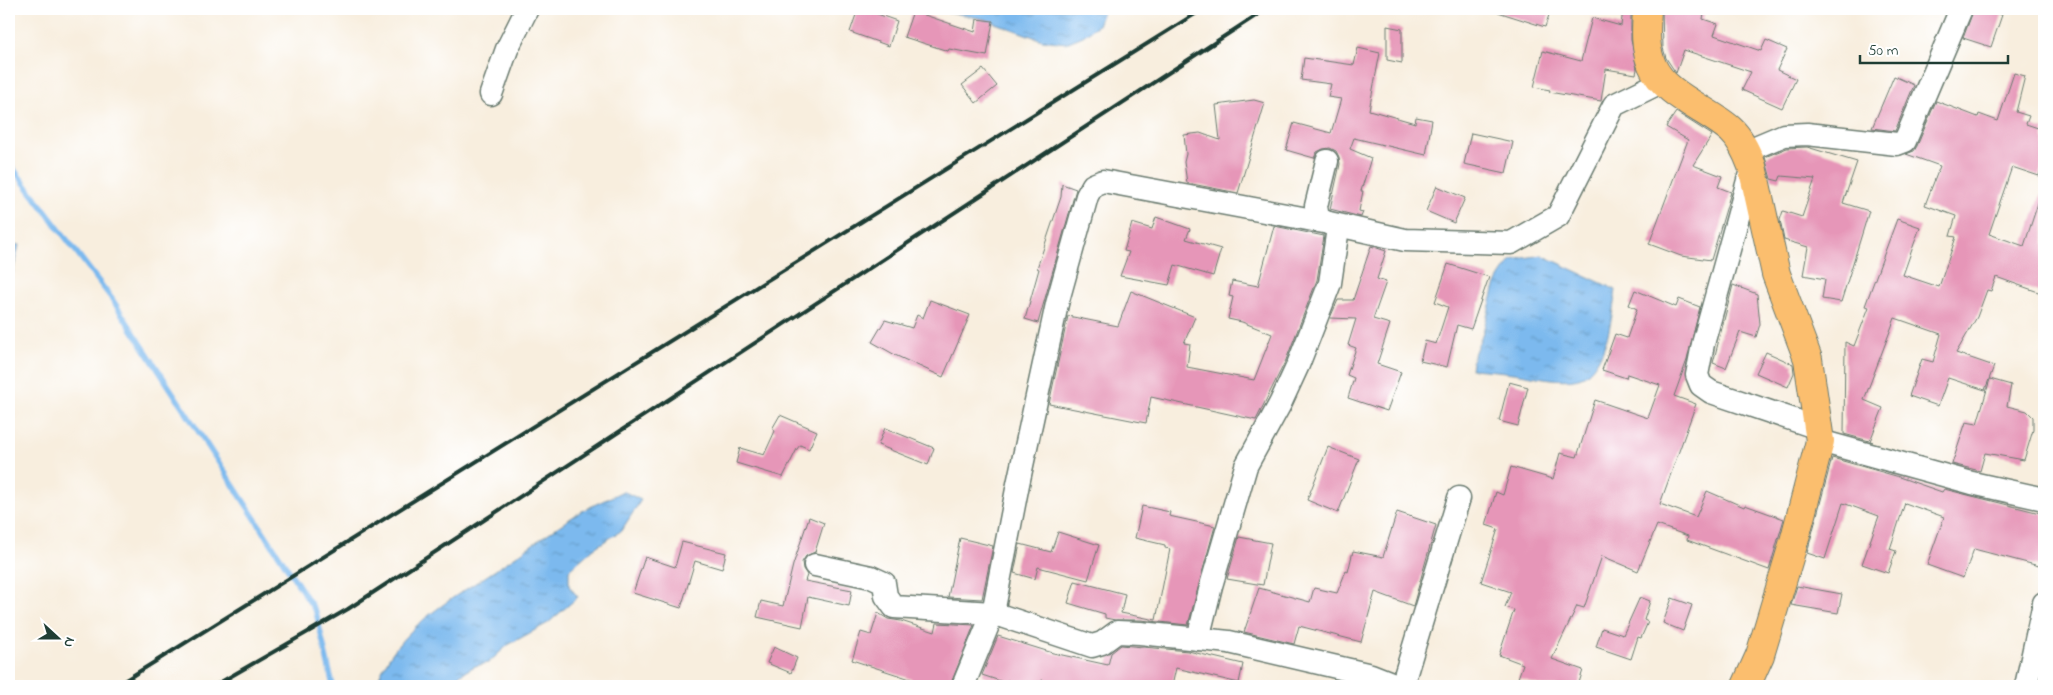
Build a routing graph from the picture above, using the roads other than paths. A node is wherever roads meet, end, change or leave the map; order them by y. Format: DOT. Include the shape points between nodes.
graph roads {
  1 [pos="527,9"];
  2 [pos="1647,9"];
  3 [pos="1961,9"];
  4 [pos="1661,82"];
  5 [pos="491,94"];
  6 [pos="1749,158"];
  7 [pos="1327,161"];
  8 [pos="1329,223"];
  9 [pos="1819,434"];
  10 [pos="1460,498"];
  11 [pos="2044,499"];
  12 [pos="815,566"];
  13 [pos="2044,603"];
  14 [pos="993,613"];
  15 [pos="1198,639"];
  16 [pos="963,686"];
  17 [pos="1401,686"];
  18 [pos="1746,686"];
  19 [pos="2026,686"];
  1 -- 5 [label="street"];
  2 -- 4 [label="main road" via="1646,39 1652,65"];
  3 -- 6 [label="street" via="1905,141 1897,144 1807,134 1784,135"];
  4 -- 6 [label="main road" via="1732,130"];
  4 -- 8 [label="street" via="1614,105 1558,216 1511,243 1405,240"];
  6 -- 9 [label="main road" via="1776,274 1808,359"];
  6 -- 9 [label="street" via="1697,375 1701,385 1711,392"];
  7 -- 8 [label="street" via="1316,206 1318,218"];
  8 -- 14 [label="street" via="1103,181 1092,185 1058,304"];
  8 -- 15 [label="street" via="1338,228 1330,283 1298,366 1246,466"];
  9 -- 11 [label="street" via="1972,483"];
  9 -- 18 [label="main road" via="1795,538 1760,655"];
  10 -- 17 [label="street"];
  12 -- 14 [label="street" via="871,577 884,583 886,596 894,608"];
  13 -- 19 [label="street"];
  14 -- 15 [label="street" via="1092,646 1117,632"];
  14 -- 16 [label="street"];
  15 -- 17 [label="street" via="1230,642"];
}
